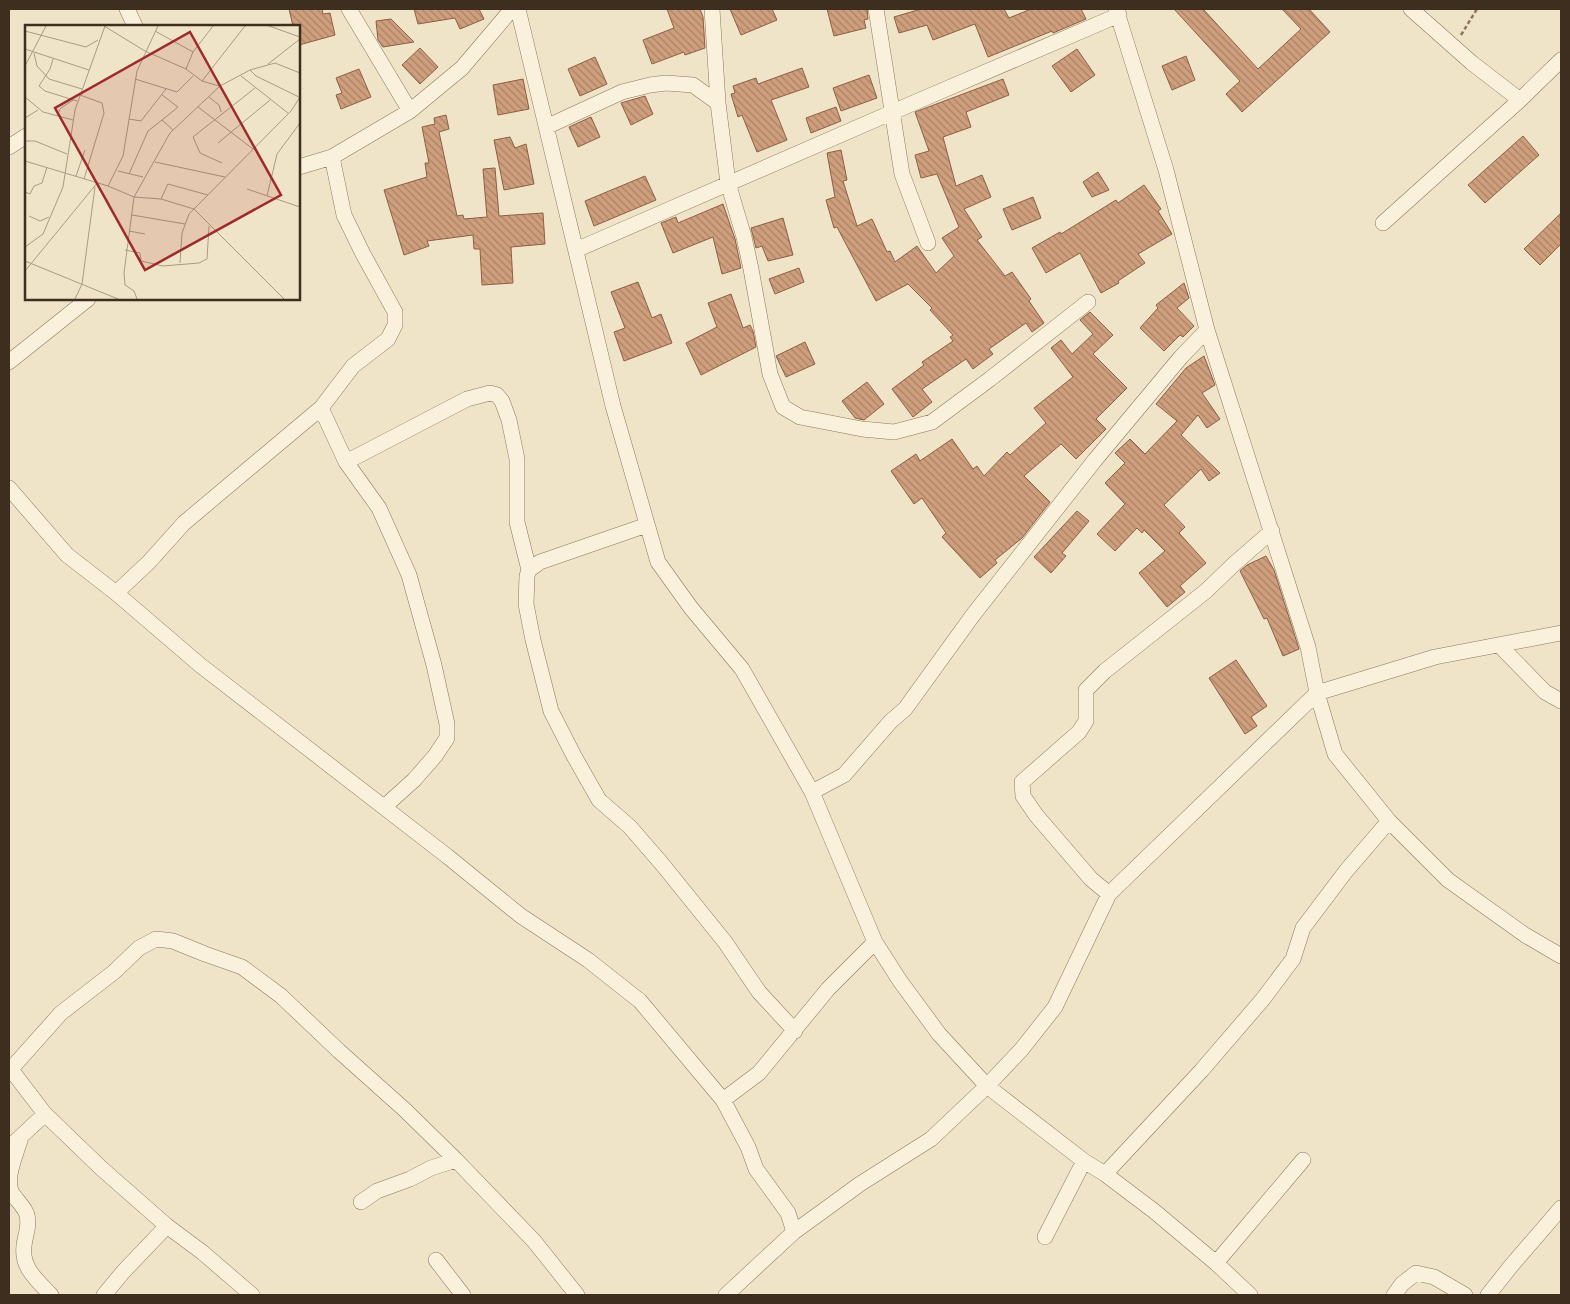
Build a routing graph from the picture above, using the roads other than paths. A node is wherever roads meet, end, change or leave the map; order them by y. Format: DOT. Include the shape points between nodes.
graph roads {
  1 [pos="127,9"];
  2 [pos="349,9"];
  3 [pos="512,9"];
  4 [pos="518,9"];
  5 [pos="712,9"];
  6 [pos="876,9"];
  7 [pos="1411,9"];
  8 [pos="1118,12"];
  9 [pos="135,25"];
  10 [pos="1561,60"];
  11 [pos="1520,100"];
  12 [pos="718,103"];
  13 [pos="410,111"];
  14 [pos="893,112"];
  15 [pos="546,127"];
  16 [pos="25,137"];
  17 [pos="9,147"];
  18 [pos="332,157"];
  19 [pos="300,167"];
  20 [pos="728,183"];
  21 [pos="1383,222"];
  22 [pos="928,243"];
  23 [pos="576,250"];
  24 [pos="87,300"];
  25 [pos="1088,302"];
  26 [pos="1207,330"];
  27 [pos="9,362"];
  28 [pos="321,408"];
  29 [pos="346,462"];
  30 [pos="9,488"];
  31 [pos="647,524"];
  32 [pos="1272,531"];
  33 [pos="530,570"];
  34 [pos="116,593"];
  35 [pos="1561,633"];
  36 [pos="1499,645"];
  37 [pos="1318,693"];
  38 [pos="1561,701"];
  39 [pos="812,792"];
  40 [pos="384,807"];
  41 [pos="1389,821"];
  42 [pos="1109,894"];
  43 [pos="875,942"];
  44 [pos="1561,956"];
  45 [pos="795,1031"];
  46 [pos="10,1068"];
  47 [pos="986,1086"];
  48 [pos="723,1100"];
  49 [pos="44,1114"];
  50 [pos="21,1137"];
  51 [pos="9,1148"];
  52 [pos="456,1160"];
  53 [pos="1303,1160"];
  54 [pos="1084,1161"];
  55 [pos="1105,1174"];
  56 [pos="361,1202"];
  57 [pos="1561,1208"];
  58 [pos="167,1226"];
  59 [pos="794,1232"];
  60 [pos="1045,1237"];
  61 [pos="436,1260"];
  62 [pos="1216,1263"];
  63 [pos="51,1295"];
  64 [pos="104,1295"];
  65 [pos="252,1295"];
  66 [pos="463,1295"];
  67 [pos="577,1295"];
  68 [pos="726,1295"];
  69 [pos="1250,1295"];
  70 [pos="1394,1295"];
  71 [pos="1465,1295"];
  72 [pos="1488,1295"];
  1 -- 9 [label="street"];
  2 -- 13 [label="street"];
  3 -- 13 [label="street" via="462,68"];
  4 -- 15 [label="street"];
  5 -- 12 [label="street"];
  6 -- 14 [label="street"];
  7 -- 11 [label="street"];
  8 -- 14 [label="street"];
  8 -- 26 [label="street" via="1166,170"];
  10 -- 11 [label="street"];
  11 -- 21 [label="street"];
  12 -- 15 [label="street" via="693,85 650,85 622,92"];
  12 -- 20 [label="street"];
  13 -- 18 [label="street"];
  14 -- 20 [label="street"];
  14 -- 22 [label="street" via="902,174"];
  15 -- 23 [label="street"];
  16 -- 17 [label="street"];
  18 -- 19 [label="street"];
  18 -- 28 [label="street" via="344,215 395,312 395,325 388,339 353,366"];
  20 -- 23 [label="street"];
  20 -- 25 [label="street" via="744,237 770,374 783,407 800,417 894,432 932,422"];
  23 -- 31 [label="street" via="613,406"];
  24 -- 27 [label="street"];
  26 -- 32 [label="street"];
  26 -- 39 [label="street" via="1066,496 972,614 905,709 844,775"];
  28 -- 29 [label="street"];
  28 -- 34 [label="street" via="217,493"];
  29 -- 33 [label="street" via="467,399 490,393 497,395 509,420 517,459 517,522"];
  29 -- 40 [label="street" via="378,508 408,575 448,724 447,738 435,756"];
  30 -- 34 [label="street" via="67,555"];
  31 -- 33 [label="street" via="540,562"];
  31 -- 39 [label="street" via="658,562 742,669"];
  32 -- 37 [label="street" via="1308,648"];
  32 -- 42 [label="street" via="1206,591 1105,671 1086,690 1086,721 1079,732 1022,782 1023,796 1036,815 1091,879"];
  33 -- 45 [label="street" via="526,604 551,711 582,771 599,800 630,827 662,864 725,942 759,992"];
  34 -- 40 [label="street" via="200,665"];
  35 -- 36 [label="street"];
  36 -- 37 [label="street" via="1435,657"];
  36 -- 38 [label="street" via="1545,692"];
  37 -- 41 [label="street" via="1335,754"];
  37 -- 42 [label="street"];
  39 -- 43 [label="street"];
  40 -- 48 [label="street" via="521,916 588,960 640,1001"];
  41 -- 44 [label="street" via="1448,880 1525,935"];
  41 -- 55 [label="street" via="1346,870 1303,928 1293,959 1263,999"];
  42 -- 47 [label="street" via="1056,1007"];
  43 -- 45 [label="street" via="828,989"];
  43 -- 47 [label="street" via="939,1034"];
  45 -- 48 [label="street" via="759,1073"];
  46 -- 49 [label="street"];
  46 -- 52 [label="street" via="61,1012 114,972 139,948 156,939 173,941 242,967 280,996"];
  47 -- 54 [label="street"];
  47 -- 59 [label="street" via="931,1139 860,1184"];
  48 -- 59 [label="street" via="756,1169 788,1213"];
  49 -- 50 [label="street"];
  49 -- 58 [label="street"];
  50 -- 51 [label="street"];
  50 -- 63 [label="street" via="9,1184 26,1212 29,1227 24,1248 29,1271"];
  52 -- 56 [label="street" via="377,1191"];
  52 -- 67 [label="street" via="534,1241"];
  53 -- 62 [label="street"];
  54 -- 55 [label="street"];
  54 -- 60 [label="street"];
  55 -- 62 [label="street"];
  57 -- 72 [label="street"];
  58 -- 64 [label="street"];
  58 -- 65 [label="street"];
  59 -- 68 [label="street"];
  61 -- 66 [label="street"];
  62 -- 69 [label="street"];
  70 -- 71 [label="street" via="1416,1273 1434,1277"];
}
